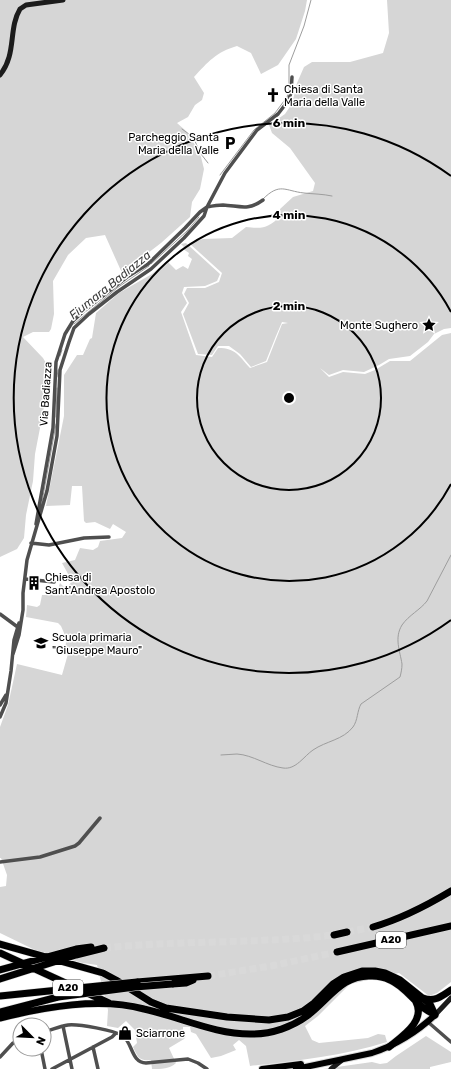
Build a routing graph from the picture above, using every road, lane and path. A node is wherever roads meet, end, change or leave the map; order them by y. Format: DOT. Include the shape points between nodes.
graph roads {
  1 [pos="63,0"];
  2 [pos="0,75"];
  3 [pos="292,77"];
  4 [pos="263,200"];
  5 [pos="207,207"];
  6 [pos="56,362"];
  7 [pos="62,363"];
  8 [pos="36,528"];
  9 [pos="110,537"];
  10 [pos="31,543"];
  11 [pos="25,579"];
  12 [pos="54,582"];
  13 [pos="0,614"];
  14 [pos="19,628"];
  15 [pos="8,693"];
  16 [pos="0,705"];
  17 [pos="0,717"];
  18 [pos="100,818"];
  19 [pos="0,862"];
  20 [pos="451,891"];
  21 [pos="448,926"];
  22 [pos="373,927"];
  23 [pos="347,932"];
  24 [pos="334,935"];
  25 [pos="0,944"];
  26 [pos="104,948"];
  27 [pos="91,949"];
  28 [pos="337,952"];
  29 [pos="0,953"];
  30 [pos="0,970"];
  31 [pos="205,977"];
  32 [pos="0,979"];
  33 [pos="170,982"];
  34 [pos="451,990"];
  35 [pos="0,996"];
  36 [pos="324,996"];
  37 [pos="417,998"];
  38 [pos="451,998"];
  39 [pos="111,1004"];
  40 [pos="0,1012"];
  41 [pos="435,1015"];
  42 [pos="0,1018"];
  43 [pos="428,1022"];
  44 [pos="63,1026"];
  45 [pos="52,1029"];
  46 [pos="116,1033"];
  47 [pos="451,1042"];
  48 [pos="12,1044"];
  49 [pos="93,1047"];
  50 [pos="389,1047"];
  51 [pos="0,1057"];
  52 [pos="43,1057"];
  53 [pos="70,1059"];
  54 [pos="343,1060"];
  55 [pos="198,1063"];
  56 [pos="323,1067"];
  57 [pos="45,1069"];
  58 [pos="52,1069"];
  59 [pos="72,1069"];
  60 [pos="98,1069"];
  61 [pos="201,1069"];
  62 [pos="207,1069"];
  63 [pos="262,1069"];
  64 [pos="296,1069"];
  65 [pos="331,1069"];
  1 -- 2 [label="main road" via="26,5 20,9 14,28 11,54"];
  3 -- 5 [label="street, Via Badiazza" via="288,101 278,114 257,130 219,181"];
  4 -- 5 [label="street" via="252,207"];
  5 -- 6 [label="street, Via Badiazza" via="148,264 109,291 73,321 63,337"];
  5 -- 7 [label="street, Via Badiazza" via="204,216 157,264 77,324"];
  6 -- 7 [label="street"];
  6 -- 8 [label="street, Via Badiazza" via="53,428 36,515"];
  7 -- 8 [label="street, Via Badiazza" via="57,436 47,491"];
  8 -- 10 [label="street, Via Badiazza"];
  9 -- 10 [label="street" via="84,538 49,545"];
  10 -- 11 [label="street, Via Badiazza"];
  11 -- 12 [label="street"];
  11 -- 14 [label="street, Via Badiazza" via="24,606"];
  13 -- 14 [label="street"];
  14 -- 15 [label="street, Via Badiazza"];
  15 -- 16 [label="street"];
  15 -- 17 [label="street"];
  18 -- 19 [label="street" via="75,846 40,857"];
  20 -- 22 [label="highway, A20" via="414,911"];
  21 -- 28 [label="highway, A20"];
  23 -- 24 [label="highway"];
  25 -- 36 [label="highway" via="94,970 116,980 151,1002 171,1009 269,1020 288,1018 307,1009"];
  26 -- 27 [label="highway"];
  27 -- 30 [label="highway" via="76,949"];
  27 -- 32 [label="highway"];
  29 -- 39 [label="highway, bridge"];
  31 -- 33 [label="highway"];
  33 -- 35 [label="highway, A20, bridge" via="152,980"];
  33 -- 40 [label="highway, bridge" via="58,997"];
  34 -- 37 [label="highway" via="436,999"];
  36 -- 37 [label="highway" via="333,984 344,977 362,971 375,971 396,977"];
  36 -- 39 [label="highway" via="310,1013 296,1022 276,1030 253,1034 227,1033 144,1008"];
  37 -- 41 [label="highway" via="422,1006"];
  37 -- 50 [label="highway" via="417,1020"];
  38 -- 41 [label="main road"];
  39 -- 42 [label="highway" via="59,1006"];
  41 -- 43 [label="main road"];
  43 -- 47 [label="street"];
  43 -- 50 [label="main road"];
  44 -- 45 [label="street"];
  44 -- 46 [label="street" via="95,1028"];
  44 -- 53 [label="street"];
  46 -- 49 [label="street"];
  46 -- 55 [label="street" via="125,1038 135,1058 140,1062 185,1059"];
  48 -- 51 [label="street"];
  49 -- 53 [label="street"];
  49 -- 60 [label="street"];
  50 -- 54 [label="main road"];
  52 -- 57 [label="street"];
  53 -- 58 [label="street"];
  53 -- 59 [label="street"];
  54 -- 56 [label="main road"];
  54 -- 65 [label="main road"];
  55 -- 61 [label="street"];
  55 -- 62 [label="street"];
  56 -- 63 [label="main road" via="307,1064"];
  56 -- 64 [label="main road"];
}
